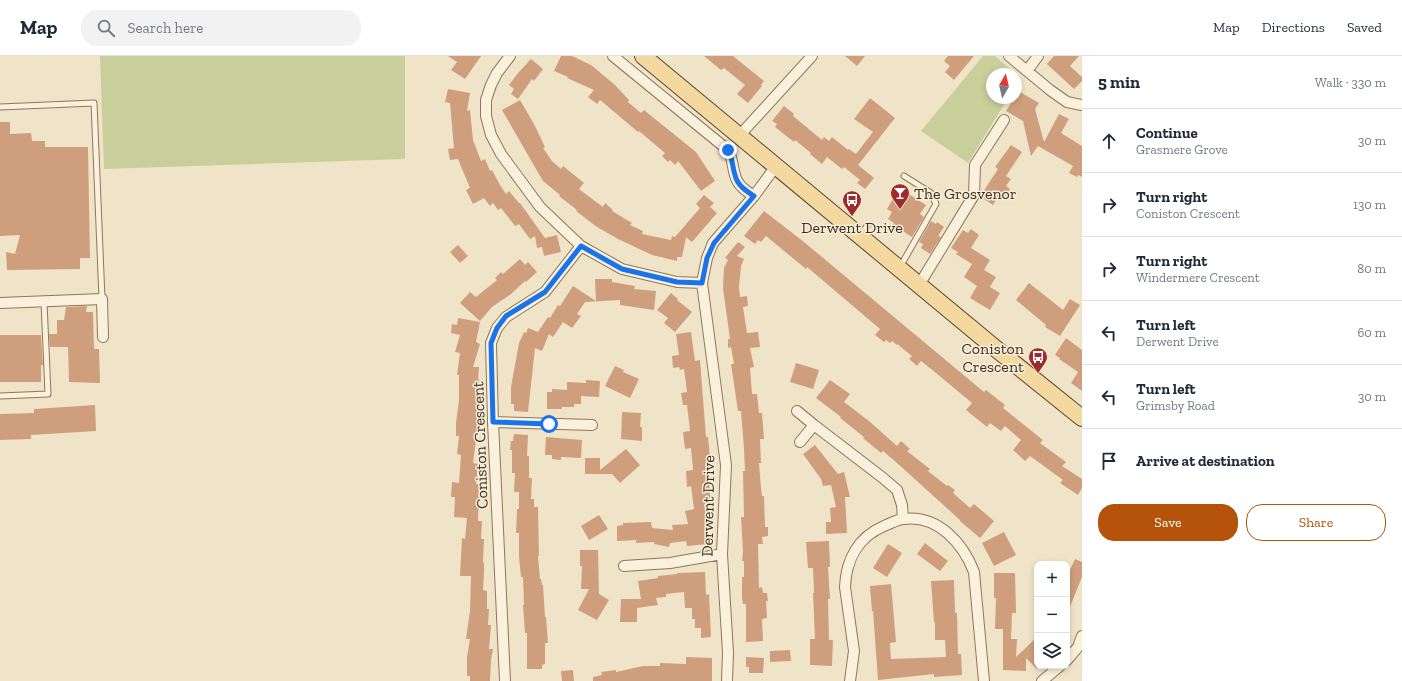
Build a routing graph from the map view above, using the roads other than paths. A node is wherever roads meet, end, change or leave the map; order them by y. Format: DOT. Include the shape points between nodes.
graph roads {
  1 [pos="510,56"];
  2 [pos="613,56"];
  3 [pos="643,56"];
  4 [pos="812,56"];
  5 [pos="1009,56"];
  6 [pos="1038,56"];
  7 [pos="1027,71"];
  8 [pos="1082,105"];
  9 [pos="0,107"];
  10 [pos="1004,120"];
  11 [pos="739,136"];
  12 [pos="776,166"];
  13 [pos="904,176"];
  14 [pos="754,196"];
  15 [pos="581,246"];
  16 [pos="899,268"];
  17 [pos="702,283"];
  18 [pos="919,285"];
  19 [pos="102,300"];
  20 [pos="44,302"];
  21 [pos="0,303"];
  22 [pos="103,337"];
  23 [pos="0,396"];
  24 [pos="798,410"];
  25 [pos="1082,418"];
  26 [pos="493,422"];
  27 [pos="814,425"];
  28 [pos="592,426"];
  29 [pos="800,442"];
  30 [pos="903,518"];
  31 [pos="722,554"];
  32 [pos="624,566"];
  33 [pos="1082,636"];
  34 [pos="1080,647"];
  35 [pos="1070,657"];
  36 [pos="1056,669"];
  37 [pos="505,681"];
  38 [pos="727,681"];
  39 [pos="850,681"];
  40 [pos="984,681"];
  41 [pos="1042,681"];
  1 -- 15 [label="street" via="490,85 486,100 486,116 491,134 501,154 540,207"];
  2 -- 14 [label="street" via="728,150 738,183"];
  3 -- 11 [label="main road"];
  4 -- 11 [label="street"];
  5 -- 7 [label="street"];
  6 -- 7 [label="street"];
  7 -- 8 [label="street" via="1067,102"];
  9 -- 19 [label="lane" via="94,104"];
  10 -- 18 [label="street" via="975,165 974,196"];
  11 -- 12 [label="main road"];
  12 -- 14 [label="street, Derwent Drive"];
  12 -- 16 [label="main road" via="863,231"];
  13 -- 16 [label="lane" via="931,194 936,204"];
  14 -- 17 [label="street, Derwent Drive" via="714,243 707,258"];
  15 -- 17 [label="street" via="622,269 677,282"];
  15 -- 26 [label="street, Coniston Crescent" via="545,292 506,316 497,328 491,343"];
  16 -- 18 [label="main road"];
  17 -- 31 [label="street, Derwent Drive" via="726,465"];
  18 -- 25 [label="main road"];
  19 -- 20 [label="street"];
  19 -- 22 [label="street"];
  20 -- 21 [label="street"];
  20 -- 23 [label="lane" via="48,394"];
  24 -- 27 [label="street"];
  26 -- 28 [label="street"];
  26 -- 37 [label="street, Coniston Crescent"];
  27 -- 29 [label="street"];
  27 -- 30 [label="street" via="896,490 902,505"];
  30 -- 39 [label="street" via="867,535 848,564 845,586 854,651"];
  30 -- 40 [label="street" via="927,522 947,532 956,540 970,562 976,587"];
  31 -- 32 [label="street" via="670,563"];
  31 -- 38 [label="street, Derwent Drive" via="728,653"];
  33 -- 34 [label="street"];
  34 -- 35 [label="street"];
  36 -- 41 [label="street"];
}
